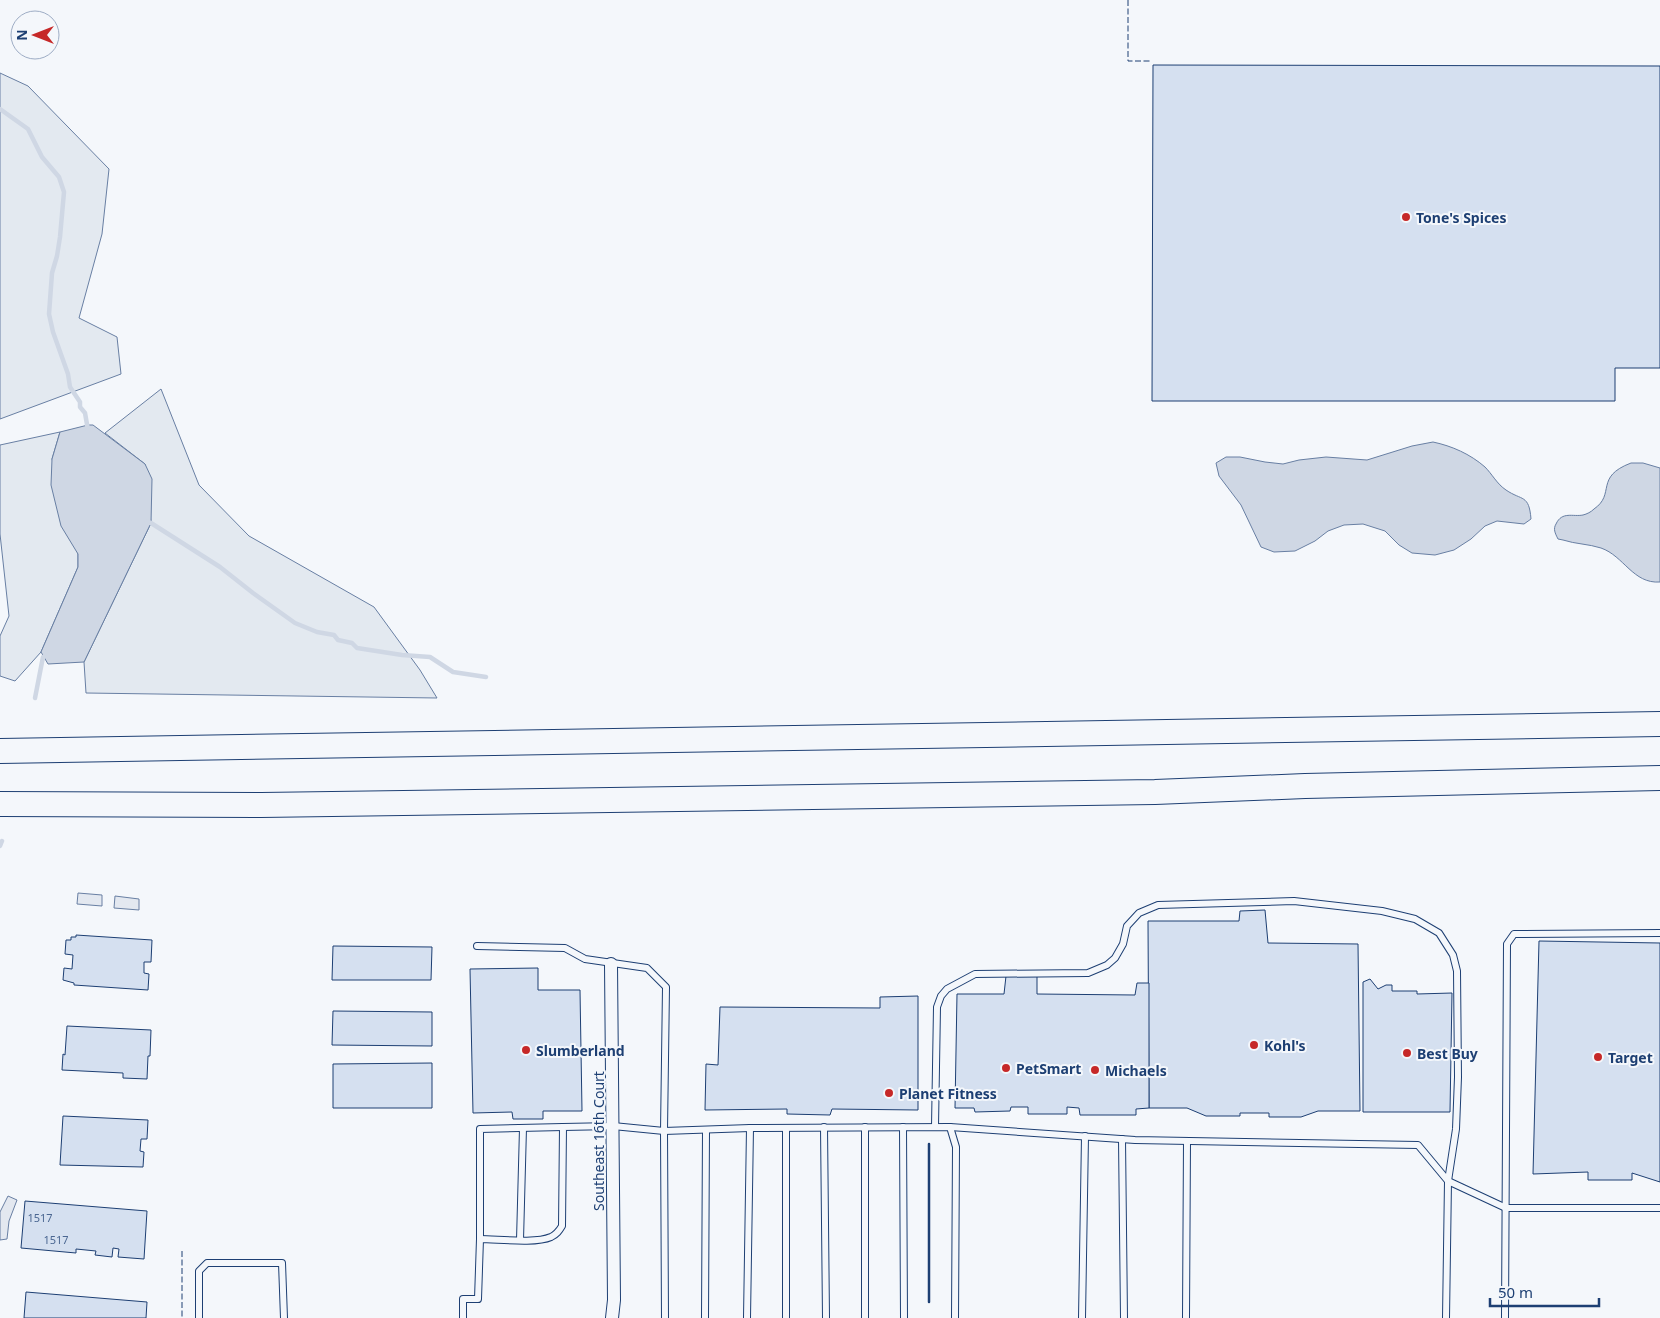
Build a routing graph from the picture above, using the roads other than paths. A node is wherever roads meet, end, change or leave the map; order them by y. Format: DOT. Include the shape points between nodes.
graph roads {
  1 [pos="1660,724"];
  2 [pos="0,751"];
  3 [pos="1660,778"];
  4 [pos="0,804"];
  5 [pos="1660,933"];
  6 [pos="478,946"];
  7 [pos="612,964"];
  8 [pos="613,1126"];
  9 [pos="563,1127"];
  10 [pos="824,1127"];
  11 [pos="865,1127"];
  12 [pos="903,1127"];
  13 [pos="935,1127"];
  14 [pos="950,1127"];
  15 [pos="523,1128"];
  16 [pos="750,1128"];
  17 [pos="786,1128"];
  18 [pos="706,1130"];
  19 [pos="664,1131"];
  20 [pos="1085,1136"];
  21 [pos="1122,1139"];
  22 [pos="1187,1141"];
  23 [pos="1448,1181"];
  24 [pos="1506,1208"];
  25 [pos="1660,1208"];
  26 [pos="480,1238"];
  27 [pos="520,1240"];
  28 [pos="200,1318"];
  29 [pos="284,1318"];
  30 [pos="463,1318"];
  31 [pos="612,1318"];
  32 [pos="665,1318"];
  33 [pos="706,1318"];
  34 [pos="748,1318"];
  35 [pos="786,1318"];
  36 [pos="826,1318"];
  37 [pos="864,1318"];
  38 [pos="904,1318"];
  39 [pos="955,1318"];
  40 [pos="1082,1318"];
  41 [pos="1124,1318"];
  42 [pos="1186,1318"];
  43 [pos="1446,1318"];
  44 [pos="1505,1318"];
  1 -- 2 [label="highway"];
  3 -- 4 [label="highway" via="1105,793 260,806"];
  5 -- 24 [label="lane" via="1514,934 1507,944"];
  6 -- 7 [label="lane" via="565,948 585,959"];
  7 -- 8 [label="street, Southeast 16th Court"];
  7 -- 19 [label="lane" via="647,968 666,988"];
  8 -- 9 [label="lane"];
  8 -- 19 [label="lane"];
  8 -- 31 [label="street, Southeast 16th Court"];
  9 -- 15 [label="lane"];
  9 -- 27 [label="lane" via="562,1226 550,1238"];
  10 -- 11 [label="lane"];
  10 -- 17 [label="lane"];
  10 -- 36 [label="lane"];
  11 -- 12 [label="lane"];
  11 -- 37 [label="lane"];
  12 -- 13 [label="lane"];
  12 -- 38 [label="lane"];
  13 -- 14 [label="lane"];
  13 -- 23 [label="lane" via="938,1007 941,996 952,986 975,974 1088,973 1115,958 1123,944 1127,926 1139,913 1158,905 1294,901 1382,911 1415,919 1439,933 1452,955 1457,971 1458,1078 1456,1129"];
  14 -- 20 [label="lane"];
  14 -- 39 [label="lane" via="956,1147"];
  15 -- 26 [label="lane" via="480,1129"];
  15 -- 27 [label="lane"];
  16 -- 17 [label="lane"];
  16 -- 18 [label="lane"];
  16 -- 34 [label="lane"];
  17 -- 35 [label="lane"];
  18 -- 19 [label="lane"];
  18 -- 33 [label="lane"];
  19 -- 32 [label="lane"];
  20 -- 21 [label="lane"];
  20 -- 40 [label="lane"];
  21 -- 22 [label="lane"];
  21 -- 41 [label="lane"];
  22 -- 23 [label="lane" via="1418,1145"];
  22 -- 42 [label="lane"];
  23 -- 24 [label="lane"];
  23 -- 43 [label="lane"];
  24 -- 25 [label="lane"];
  24 -- 44 [label="lane"];
  26 -- 27 [label="lane"];
  26 -- 30 [label="lane" via="478,1299 463,1299"];
  28 -- 29 [label="lane" via="198,1271 207,1263 282,1263"];
}
